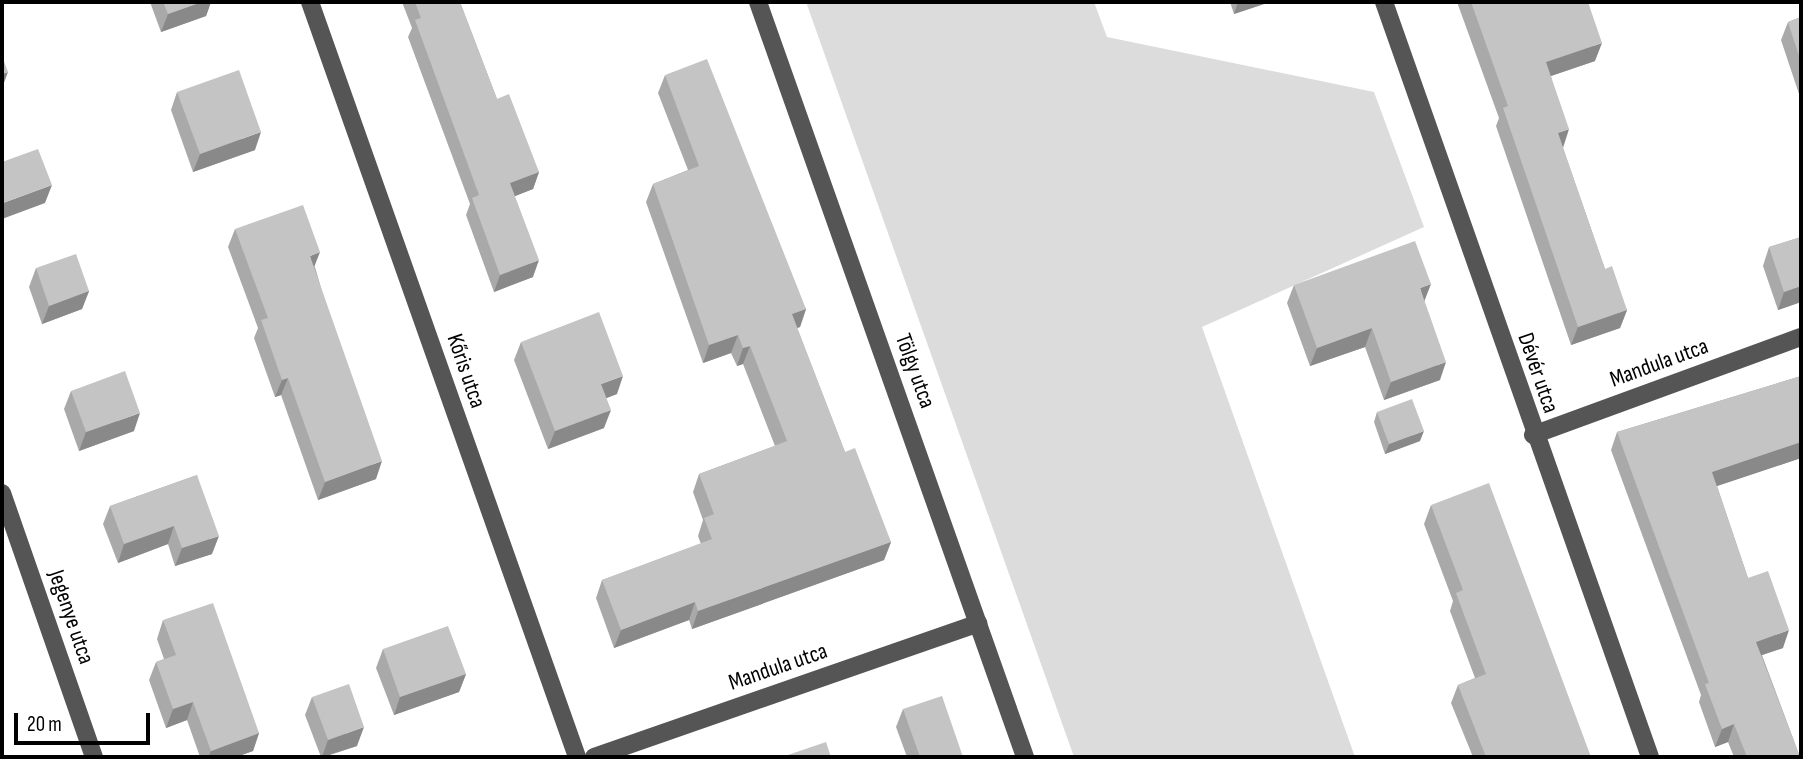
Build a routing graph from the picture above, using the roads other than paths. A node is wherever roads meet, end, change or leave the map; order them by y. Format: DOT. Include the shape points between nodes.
graph roads {
  1 [pos="310,2"];
  2 [pos="758,2"];
  3 [pos="1384,2"];
  4 [pos="1801,337"];
  5 [pos="1533,435"];
  6 [pos="2,493"];
  7 [pos="978,623"];
  8 [pos="94,757"];
  9 [pos="577,757"];
  10 [pos="593,757"];
  11 [pos="1025,757"];
  12 [pos="1650,757"];
  1 -- 9 [label="street, Kőris utca"];
  2 -- 7 [label="street, Tölgy utca"];
  3 -- 5 [label="street, Dévér utca"];
  4 -- 5 [label="street, Mandula utca"];
  5 -- 12 [label="street, Dévér utca"];
  6 -- 8 [label="street, Jegenye utca"];
  7 -- 10 [label="street, Mandula utca"];
  7 -- 11 [label="street, Tölgy utca"];
}
